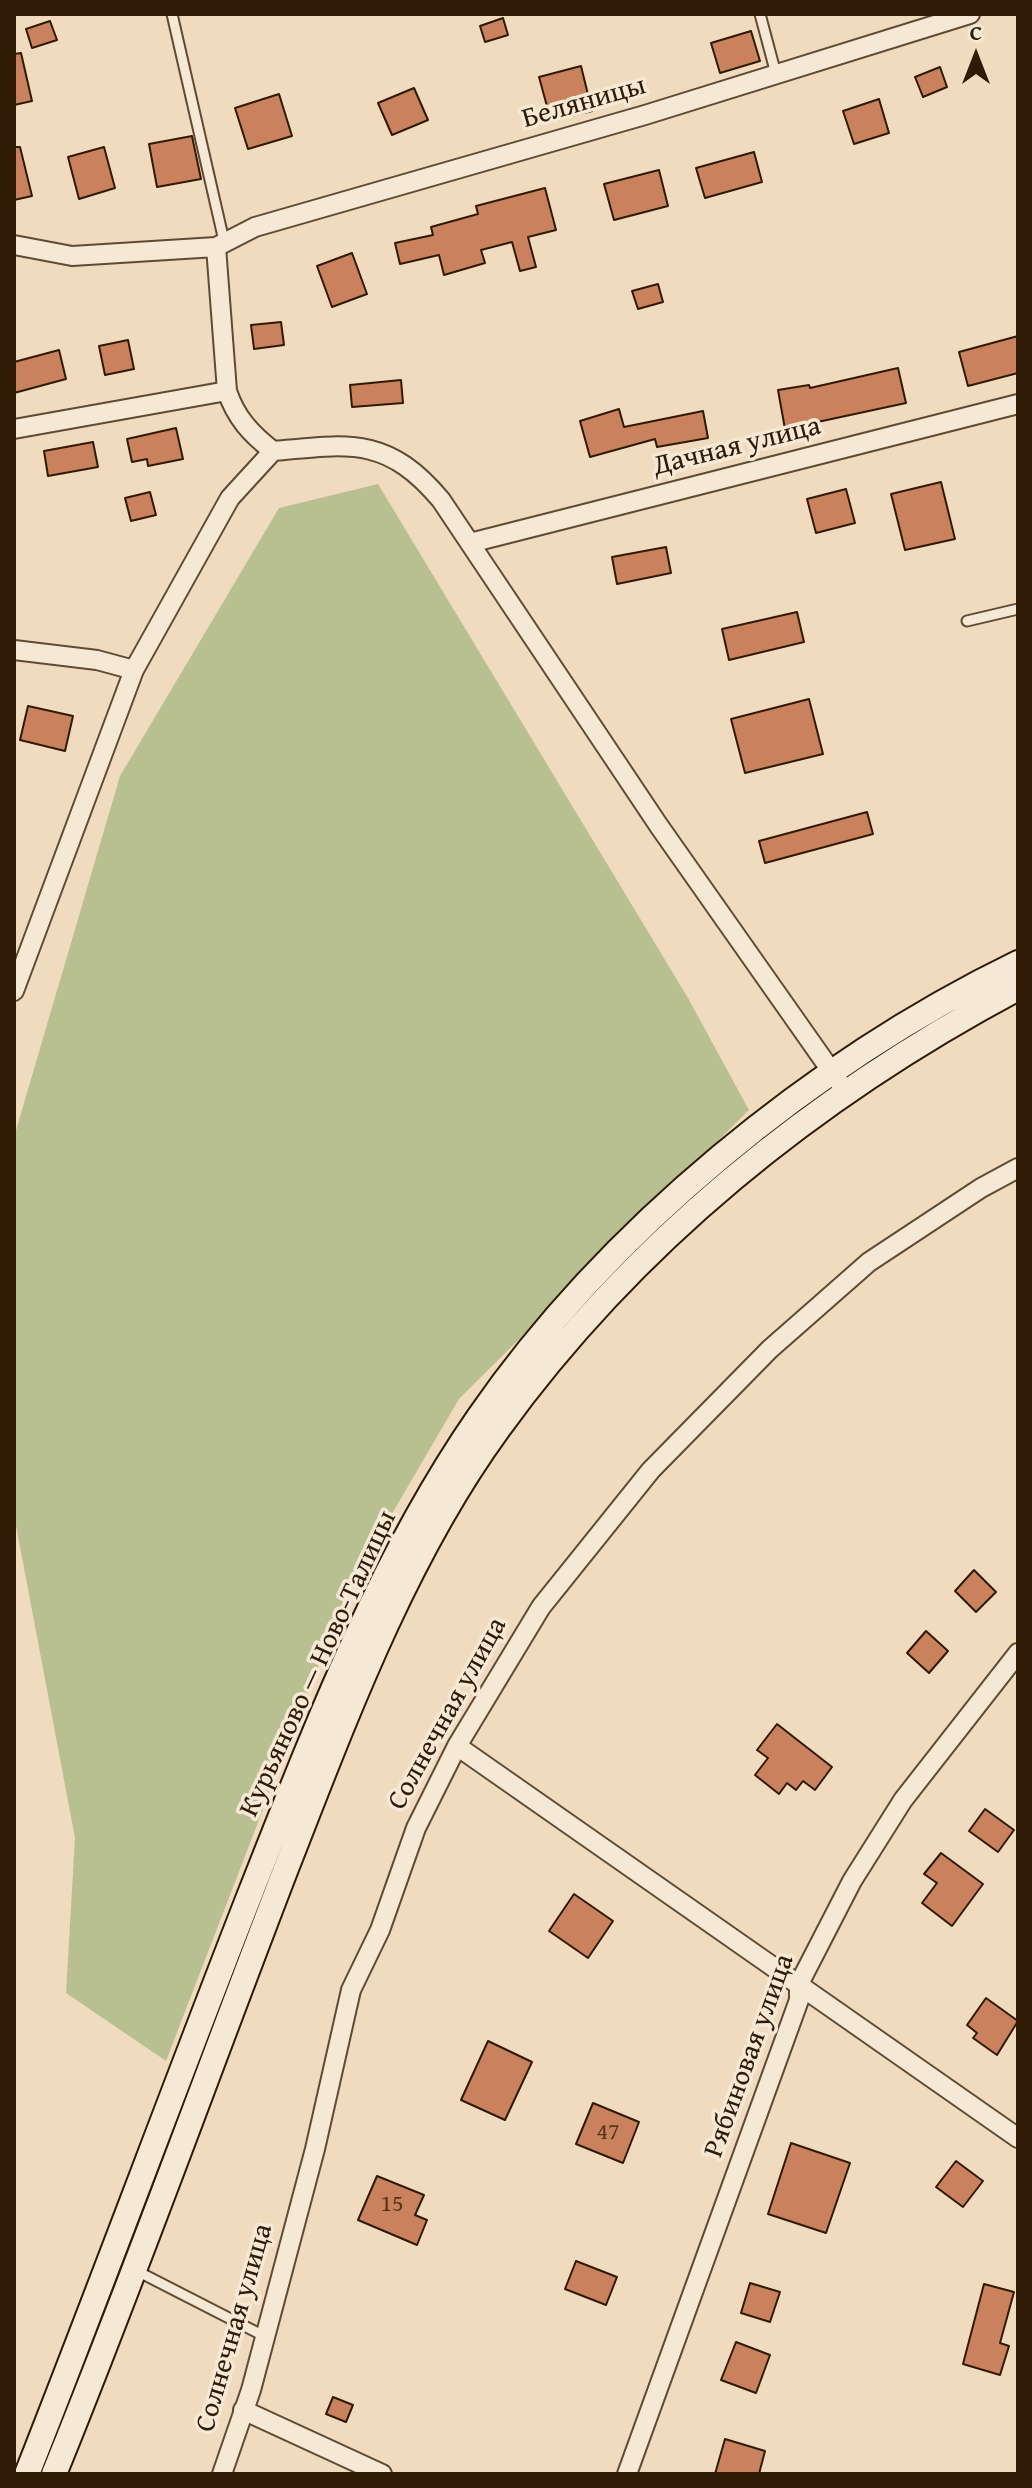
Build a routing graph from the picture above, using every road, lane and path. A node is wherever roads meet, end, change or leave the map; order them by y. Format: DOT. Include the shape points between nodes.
graph roads {
  1 [pos="172,14"];
  2 [pos="760,14"];
  3 [pos="970,14"];
  4 [pos="776,74"];
  5 [pos="220,244"];
  6 [pos="14,245"];
  7 [pos="227,391"];
  8 [pos="1018,404"];
  9 [pos="14,429"];
  10 [pos="273,451"];
  11 [pos="470,543"];
  12 [pos="1018,609"];
  13 [pos="967,621"];
  14 [pos="14,650"];
  15 [pos="134,670"];
  16 [pos="1018,963"];
  17 [pos="1018,988"];
  18 [pos="14,991"];
  19 [pos="840,1082"];
  20 [pos="1018,1168"];
  21 [pos="1018,1653"];
  22 [pos="457,1746"];
  23 [pos="799,1984"];
  24 [pos="1018,2138"];
  25 [pos="133,2269"];
  26 [pos="264,2336"];
  27 [pos="243,2410"];
  28 [pos="27,2474"];
  29 [pos="54,2474"];
  30 [pos="222,2474"];
  31 [pos="382,2474"];
  32 [pos="627,2474"];
  1 -- 5 [label="lane"];
  2 -- 4 [label="lane"];
  3 -- 4 [label="street, Беляницы"];
  4 -- 5 [label="street, Беляницы" via="255,227"];
  5 -- 6 [label="street, Беляницы" via="72,256"];
  5 -- 7 [label="street"];
  7 -- 9 [label="street"];
  7 -- 10 [label="street" via="250,433"];
  8 -- 11 [label="street, Дачная улица"];
  10 -- 11 [label="street" via="348,444 385,454 418,474"];
  10 -- 15 [label="street" via="230,498"];
  11 -- 19 [label="street" via="659,826"];
  12 -- 13 [label="lane"];
  14 -- 15 [label="street"];
  15 -- 18 [label="street"];
  16 -- 19 [label="main road, Курьяново — Ново-Талицы" via="946,1001"];
  17 -- 19 [label="main road, Курьяново — Ново-Талицы"];
  19 -- 25 [label="main road, Курьяново — Ново-Талицы" via="615,1286 521,1400 468,1475 406,1588 333,1748"];
  19 -- 28 [label="main road, Курьяново — Ново-Талицы" via="735,1147 597,1273 478,1417 394,1559 311,1740"];
  20 -- 22 [label="street, Солнечная улица" via="869,1262 770,1349 651,1470 541,1607"];
  21 -- 23 [label="street, Рябиновая улица" via="903,1800 852,1881"];
  22 -- 23 [label="street"];
  22 -- 26 [label="street, Солнечная улица" via="416,1828 380,1930 351,1990"];
  23 -- 24 [label="street"];
  23 -- 32 [label="street, Рябиновая улица" via="799,2000"];
  25 -- 26 [label="lane"];
  25 -- 29 [label="main road, Курьяново — Ново-Талицы"];
  26 -- 27 [label="street, Солнечная улица"];
  27 -- 30 [label="street, Солнечная улица"];
  27 -- 31 [label="street"];
}
